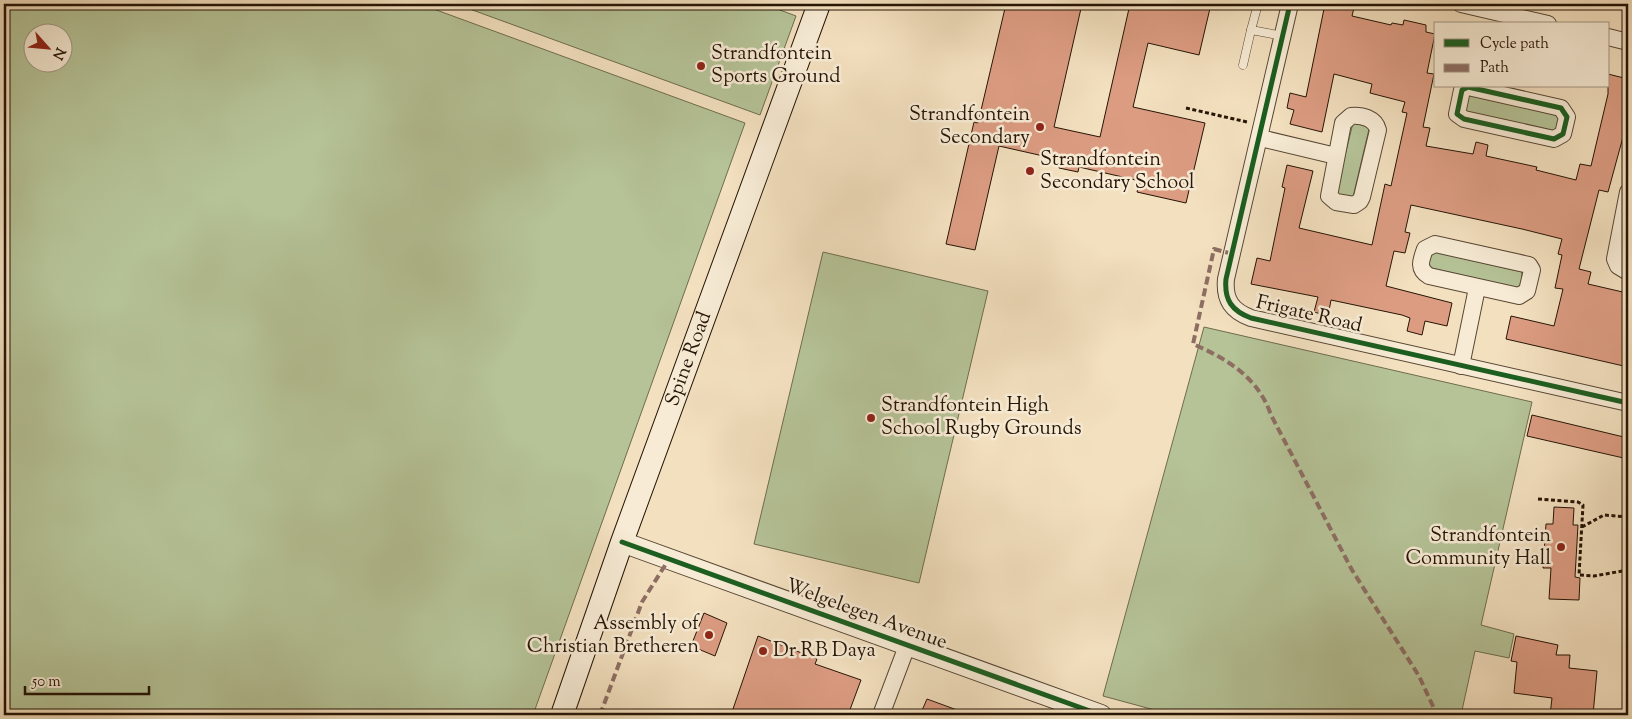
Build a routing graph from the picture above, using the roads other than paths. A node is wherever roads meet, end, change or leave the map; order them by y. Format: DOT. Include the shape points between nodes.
graph roads {
  1 [pos="819,4"];
  2 [pos="1258,4"];
  3 [pos="1290,4"];
  4 [pos="1461,4"];
  5 [pos="1538,22"];
  6 [pos="1251,30"];
  7 [pos="1283,36"];
  8 [pos="1610,38"];
  9 [pos="1628,42"];
  10 [pos="1243,65"];
  11 [pos="1466,88"];
  12 [pos="1479,88"];
  13 [pos="1521,92"];
  14 [pos="1261,132"];
  15 [pos="1336,156"];
  16 [pos="1628,192"];
  17 [pos="1628,272"];
  18 [pos="1477,288"];
  19 [pos="1461,366"];
  20 [pos="1628,403"];
  21 [pos="622,542"];
  22 [pos="907,646"];
  23 [pos="562,715"];
  24 [pos="881,715"];
  25 [pos="1100,715"];
  1 -- 21 [label="main road, Spine Road"];
  2 -- 6 [label="lane"];
  3 -- 7 [label="street, Frigate Road"];
  4 -- 5 [label="street"];
  6 -- 7 [label="lane"];
  6 -- 10 [label="lane"];
  7 -- 14 [label="street, Frigate Road"];
  8 -- 9 [label="street"];
  11 -- 13 [label="street" via="1459,95 1456,114 1464,120 1554,140 1561,137 1567,117 1564,110"];
  12 -- 13 [label="street"];
  14 -- 15 [label="street"];
  14 -- 19 [label="street, Frigate Road" via="1226,279 1225,290 1232,308 1251,318"];
  15 -- 15 [label="street" via="1347,118 1356,116 1374,122 1378,130 1362,197 1354,205 1336,202 1329,196"];
  16 -- 17 [label="street" via="1615,258 1618,266"];
  18 -- 18 [label="street" via="1425,274 1420,266 1425,249 1435,244 1531,267 1527,292 1522,296"];
  18 -- 19 [label="street"];
  19 -- 20 [label="street, Frigate Road"];
  21 -- 22 [label="street, Welgelegen Avenue"];
  21 -- 23 [label="main road, Spine Road"];
  22 -- 24 [label="street"];
  22 -- 25 [label="street, Welgelegen Avenue"];
}
